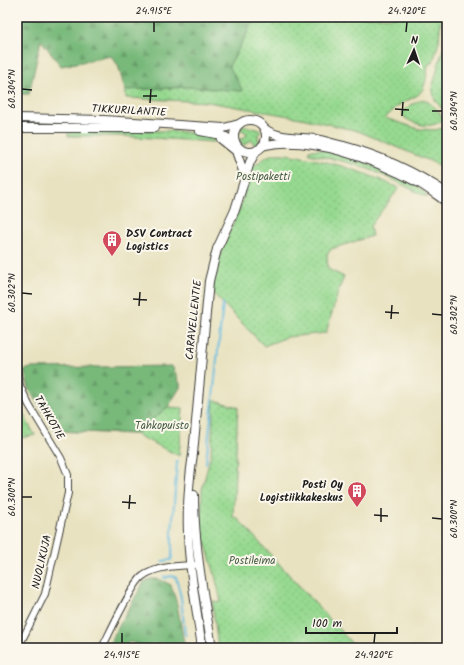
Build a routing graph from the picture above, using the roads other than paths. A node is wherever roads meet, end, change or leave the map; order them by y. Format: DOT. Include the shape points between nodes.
graph roads {
  1 [pos="17,118"];
  2 [pos="239,124"];
  3 [pos="17,128"];
  4 [pos="264,129"];
  5 [pos="215,133"];
  6 [pos="238,145"];
  7 [pos="259,148"];
  8 [pos="243,171"];
  9 [pos="447,193"];
  10 [pos="240,194"];
  11 [pos="447,202"];
  12 [pos="17,368"];
  13 [pos="193,454"];
  14 [pos="68,475"];
  15 [pos="191,565"];
  16 [pos="199,565"];
  17 [pos="18,648"];
  18 [pos="102,648"];
  19 [pos="202,648"];
  20 [pos="212,648"];
  1 -- 2 [label="main road, TIKKURILANTIE" via="104,120 224,128"];
  2 -- 4 [label="main road" via="252,120"];
  2 -- 6 [label="main road" via="234,132"];
  3 -- 5 [label="main road, TIKKURILANTIE" via="159,128"];
  4 -- 7 [label="main road" via="266,137"];
  4 -- 9 [label="main road" via="272,134 316,139 369,154 401,167"];
  5 -- 6 [label="main road, TIKKURILANTIE"];
  5 -- 8 [label="main road" via="236,151"];
  6 -- 7 [label="main road" via="250,152"];
  6 -- 8 [label="main road, CARAVELLENTIE" via="243,156"];
  7 -- 10 [label="main road, CARAVELLENTIE" via="250,162"];
  7 -- 11 [label="main road" via="273,143 292,142 343,152 397,172 421,184"];
  8 -- 10 [label="main road, CARAVELLENTIE"];
  10 -- 13 [label="main road, CARAVELLENTIE" via="217,249 209,281"];
  12 -- 14 [label="street, TAHKOTIE" via="20,386 29,406 61,458"];
  13 -- 15 [label="main road, CARAVELLENTIE" via="188,506"];
  13 -- 16 [label="main road, CARAVELLENTIE"];
  14 -- 17 [label="street, NUOLIKUJA" via="68,493 45,594"];
  15 -- 16 [label="street"];
  15 -- 18 [label="street" via="149,572 137,580"];
  15 -- 19 [label="main road, CARAVELLENTIE"];
  16 -- 20 [label="main road, CARAVELLENTIE"];
}
